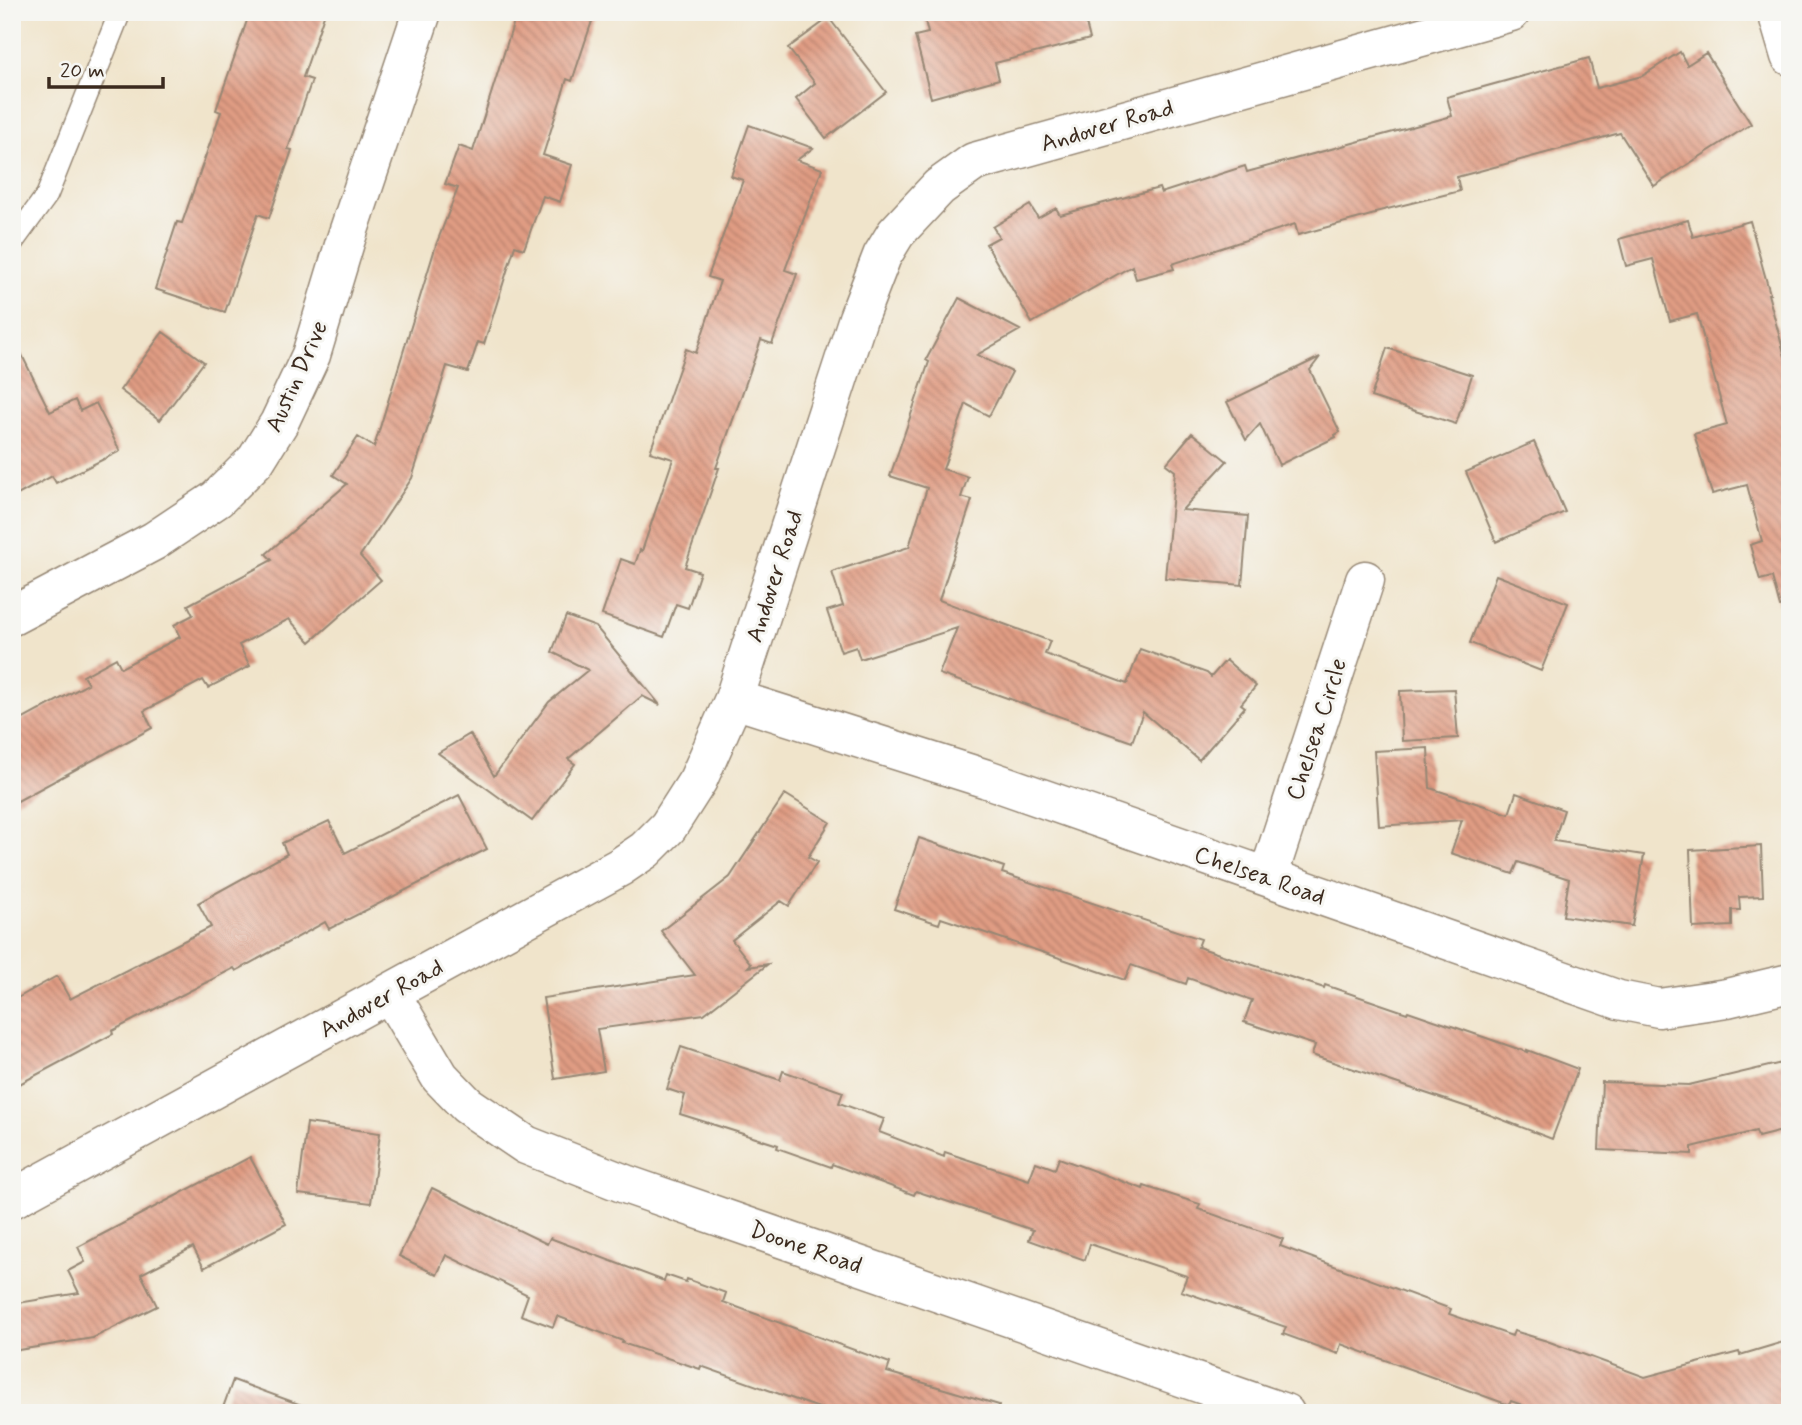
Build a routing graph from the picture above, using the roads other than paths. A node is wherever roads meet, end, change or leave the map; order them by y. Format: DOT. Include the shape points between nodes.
graph roads {
  1 [pos="120,12"];
  2 [pos="422,12"];
  3 [pos="1511,12"];
  4 [pos="1777,12"];
  5 [pos="1790,56"];
  6 [pos="12,243"];
  7 [pos="1365,580"];
  8 [pos="12,616"];
  9 [pos="734,699"];
  10 [pos="1268,877"];
  11 [pos="1790,983"];
  12 [pos="390,993"];
  13 [pos="12,1199"];
  14 [pos="1285,1413"];
  1 -- 6 [label="lane" via="47,195"];
  2 -- 8 [label="street, Austin Drive" via="311,355 256,460 217,499 155,541"];
  3 -- 9 [label="street, Andover Road" via="974,162 939,187 896,233 882,256"];
  4 -- 5 [label="street"];
  7 -- 10 [label="street, Chelsea Circle"];
  9 -- 10 [label="street, Chelsea Road" via="987,779"];
  9 -- 12 [label="street, Andover Road" via="698,780 668,827 645,850"];
  10 -- 11 [label="street, Chelsea Road" via="1619,1000 1659,1008"];
  12 -- 13 [label="street, Andover Road"];
  12 -- 14 [label="street, Doone Road" via="440,1077 467,1105 526,1145 625,1184"];
}
